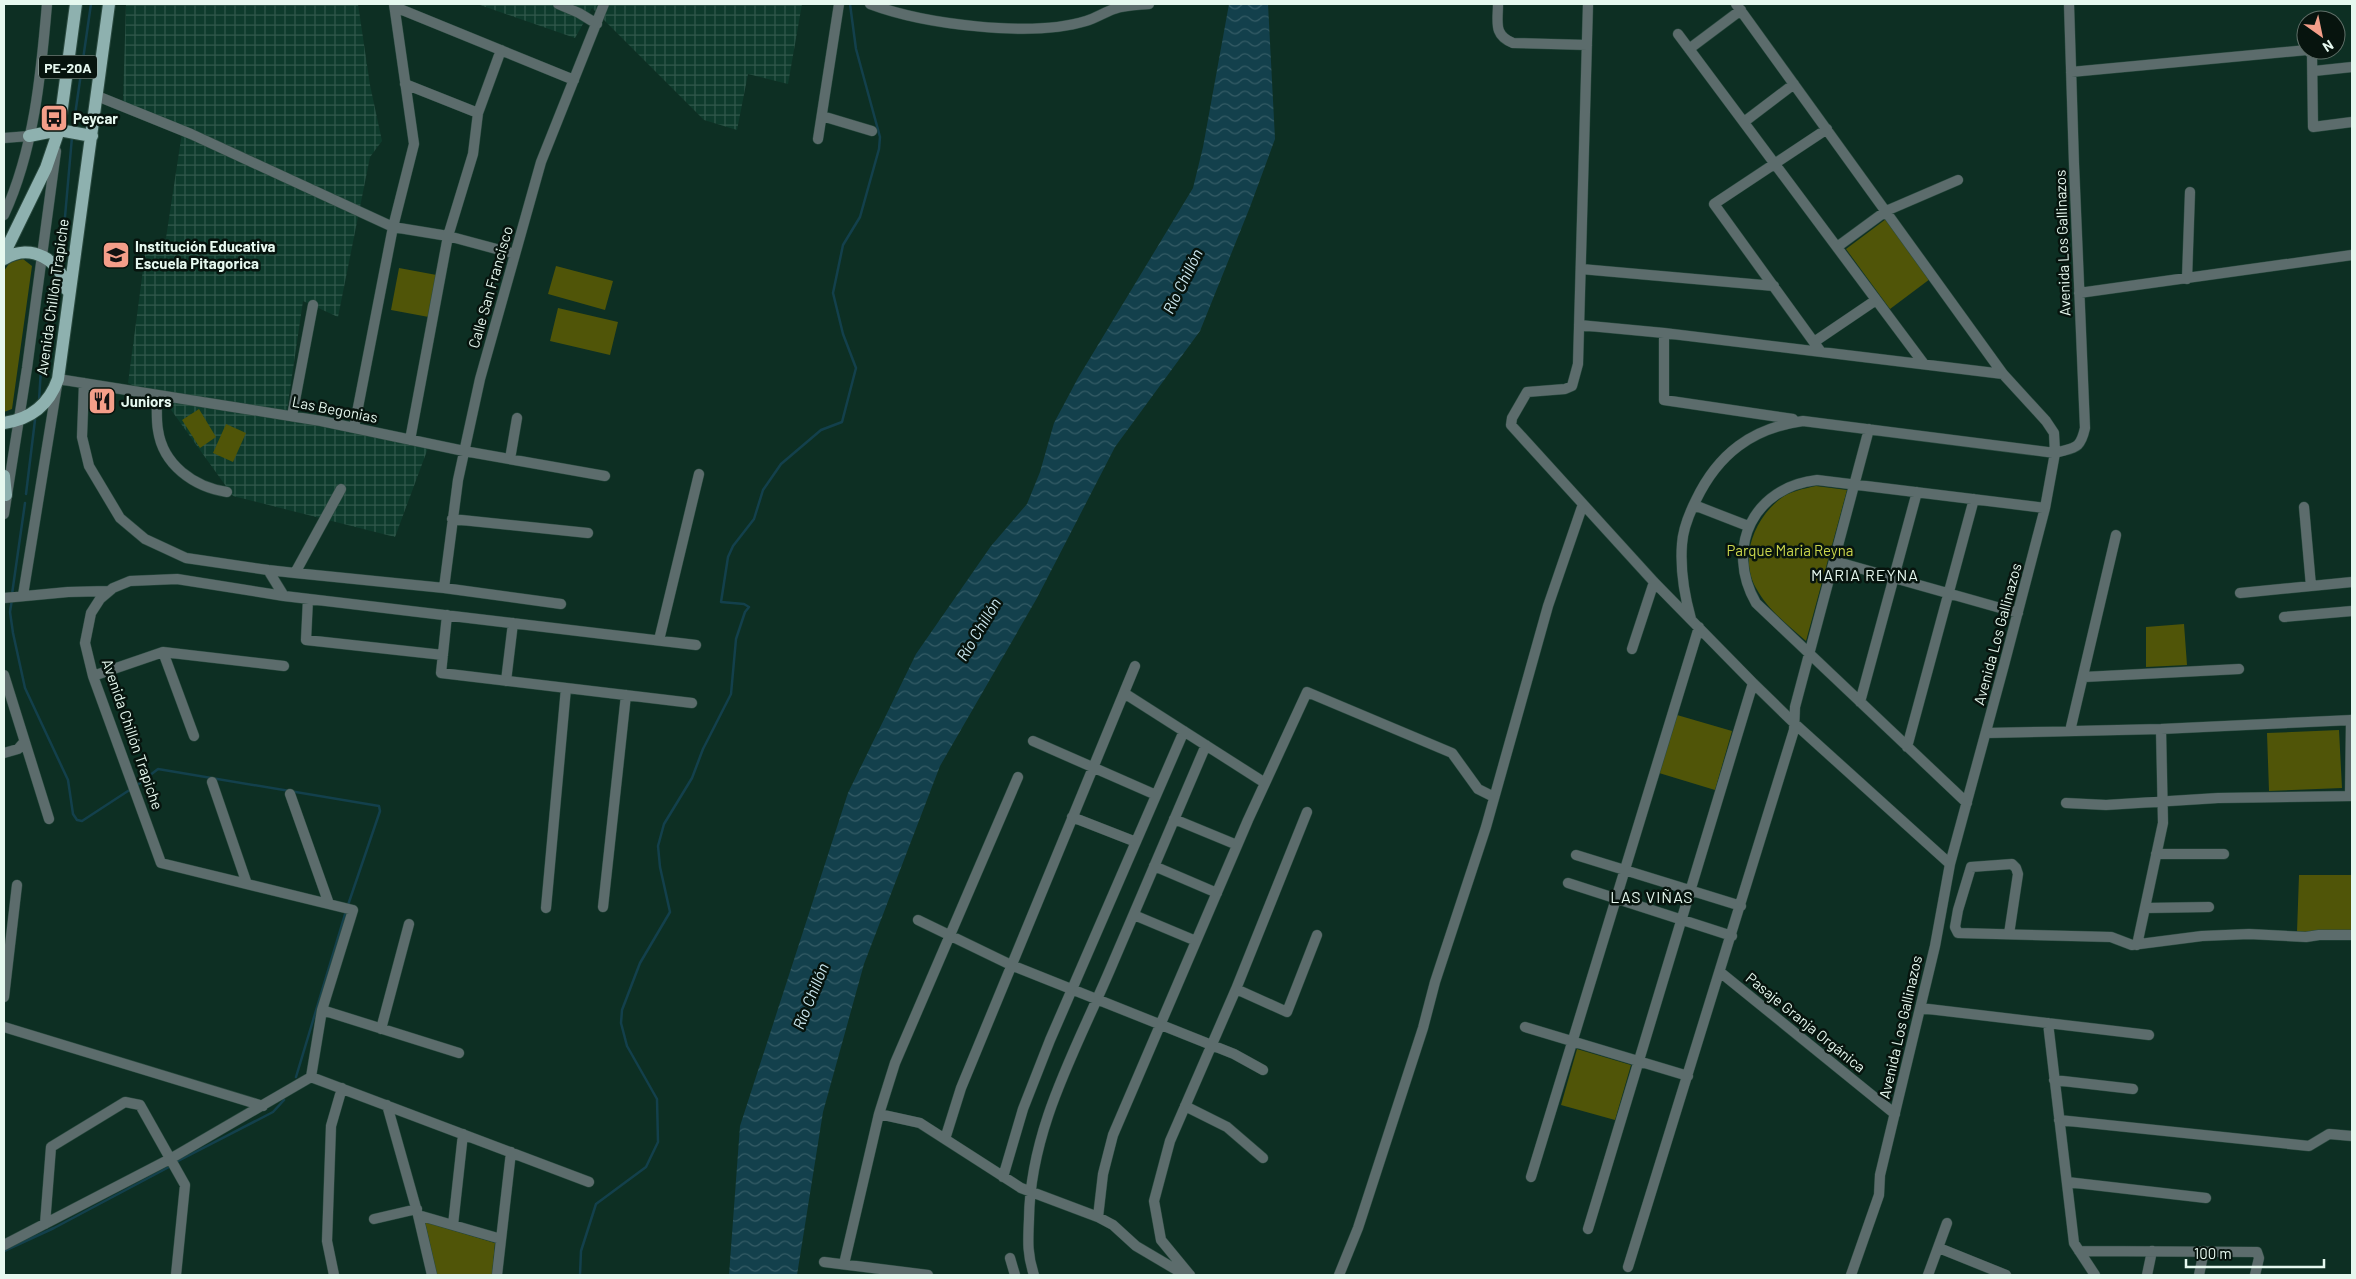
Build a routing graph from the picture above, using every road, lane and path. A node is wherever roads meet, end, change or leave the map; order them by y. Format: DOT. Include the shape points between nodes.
graph roads {
  1 [pos="47,4"];
  2 [pos="76,4"];
  3 [pos="110,4"];
  4 [pos="558,4"];
  5 [pos="604,4"];
  6 [pos="839,4"];
  7 [pos="870,4"];
  8 [pos="1148,4"];
  9 [pos="1498,4"];
  10 [pos="1588,4"];
  11 [pos="2070,4"];
  12 [pos="394,5"];
  13 [pos="893,7"];
  14 [pos="1739,7"];
  15 [pos="596,24"];
  16 [pos="1678,34"];
  17 [pos="1587,45"];
  18 [pos="1689,49"];
  19 [pos="501,50"];
  20 [pos="2352,67"];
  21 [pos="2314,71"];
  22 [pos="2071,72"];
  23 [pos="574,80"];
  24 [pos="405,84"];
  25 [pos="1794,84"];
  26 [pos="97,96"];
  27 [pos="478,113"];
  28 [pos="822,116"];
  29 [pos="1744,122"];
  30 [pos="2352,122"];
  31 [pos="1827,129"];
  32 [pos="59,130"];
  33 [pos="872,131"];
  34 [pos="29,136"];
  35 [pos="92,136"];
  36 [pos="4,138"];
  37 [pos="818,138"];
  38 [pos="1775,164"];
  39 [pos="1958,180"];
  40 [pos="2190,192"];
  41 [pos="1886,210"];
  42 [pos="4,215"];
  43 [pos="393,227"];
  44 [pos="448,236"];
  45 [pos="1837,247"];
  46 [pos="4,254"];
  47 [pos="41,254"];
  48 [pos="515,254"];
  49 [pos="2352,256"];
  50 [pos="4,259"];
  51 [pos="1581,269"];
  52 [pos="2187,279"];
  53 [pos="1774,286"];
  54 [pos="2079,293"];
  55 [pos="68,295"];
  56 [pos="1876,300"];
  57 [pos="313,304"];
  58 [pos="1579,326"];
  59 [pos="1664,333"];
  60 [pos="1814,342"];
  61 [pos="1822,352"];
  62 [pos="1924,364"];
  63 [pos="2003,374"];
  64 [pos="58,379"];
  65 [pos="84,383"];
  66 [pos="158,395"];
  67 [pos="292,416"];
  68 [pos="517,418"];
  69 [pos="19,420"];
  70 [pos="1803,421"];
  71 [pos="4,423"];
  72 [pos="354,428"];
  73 [pos="1869,428"];
  74 [pos="410,440"];
  75 [pos="464,451"];
  76 [pos="2055,453"];
  77 [pos="510,459"];
  78 [pos="700,474"];
  79 [pos="4,476"];
  80 [pos="605,476"];
  81 [pos="1854,484"];
  82 [pos="341,489"];
  83 [pos="227,492"];
  84 [pos="1917,492"];
  85 [pos="6,495"];
  86 [pos="1974,499"];
  87 [pos="1583,504"];
  88 [pos="1694,505"];
  89 [pos="2304,507"];
  90 [pos="2045,508"];
  91 [pos="4,514"];
  92 [pos="452,519"];
  93 [pos="1748,526"];
  94 [pos="588,532"];
  95 [pos="2116,535"];
  96 [pos="1834,561"];
  97 [pos="268,570"];
  98 [pos="295,573"];
  99 [pos="1894,578"];
  100 [pos="1654,582"];
  101 [pos="2352,582"];
  102 [pos="2311,586"];
  103 [pos="444,588"];
  104 [pos="108,591"];
  105 [pos="1948,593"];
  106 [pos="2240,593"];
  107 [pos="23,595"];
  108 [pos="284,596"];
  109 [pos="4,598"];
  110 [pos="308,599"];
  111 [pos="561,604"];
  112 [pos="2352,611"];
  113 [pos="2018,613"];
  114 [pos="447,615"];
  115 [pos="2284,617"];
  116 [pos="514,623"];
  117 [pos="1695,623"];
  118 [pos="659,640"];
  119 [pos="696,645"];
  120 [pos="1632,649"];
  121 [pos="163,652"];
  122 [pos="1808,654"];
  123 [pos="443,656"];
  124 [pos="284,666"];
  125 [pos="1135,666"];
  126 [pos="2239,669"];
  127 [pos="93,676"];
  128 [pos="4,677"];
  129 [pos="2084,677"];
  130 [pos="506,681"];
  131 [pos="1754,683"];
  132 [pos="566,688"];
  133 [pos="1124,693"];
  134 [pos="626,695"];
  135 [pos="1860,702"];
  136 [pos="692,703"];
  137 [pos="2351,720"];
  138 [pos="1794,723"];
  139 [pos="2161,729"];
  140 [pos="1184,731"];
  141 [pos="2070,731"];
  142 [pos="1988,733"];
  143 [pos="194,736"];
  144 [pos="1033,741"];
  145 [pos="24,742"];
  146 [pos="1206,745"];
  147 [pos="1907,746"];
  148 [pos="4,753"];
  149 [pos="1093,768"];
  150 [pos="1018,777"];
  151 [pos="212,782"];
  152 [pos="1265,783"];
  153 [pos="290,794"];
  154 [pos="1156,795"];
  155 [pos="2351,796"];
  156 [pos="1494,797"];
  157 [pos="2163,802"];
  158 [pos="1967,803"];
  159 [pos="2066,803"];
  160 [pos="1307,812"];
  161 [pos="1072,817"];
  162 [pos="1174,819"];
  163 [pos="48,820"];
  164 [pos="1136,842"];
  165 [pos="1237,845"];
  166 [pos="2156,854"];
  167 [pos="2224,854"];
  168 [pos="1576,855"];
  169 [pos="1950,864"];
  170 [pos="1154,866"];
  171 [pos="1624,870"];
  172 [pos="1568,883"];
  173 [pos="247,884"];
  174 [pos="17,885"];
  175 [pos="1691,890"];
  176 [pos="1217,893"];
  177 [pos="1615,898"];
  178 [pos="329,904"];
  179 [pos="1741,906"];
  180 [pos="603,907"];
  181 [pos="2209,907"];
  182 [pos="546,908"];
  183 [pos="2145,908"];
  184 [pos="1134,915"];
  185 [pos="918,920"];
  186 [pos="1682,920"];
  187 [pos="409,924"];
  188 [pos="2009,934"];
  189 [pos="1317,935"];
  190 [pos="2352,935"];
  191 [pos="950,936"];
  192 [pos="1732,936"];
  193 [pos="1196,941"];
  194 [pos="2137,945"];
  195 [pos="1011,965"];
  196 [pos="1720,972"];
  197 [pos="1072,989"];
  198 [pos="1236,989"];
  199 [pos="4,997"];
  200 [pos="1098,1000"];
  201 [pos="1920,1008"];
  202 [pos="322,1010"];
  203 [pos="2048,1023"];
  204 [pos="1160,1025"];
  205 [pos="1525,1027"];
  206 [pos="4,1028"];
  207 [pos="380,1029"];
  208 [pos="2149,1035"];
  209 [pos="1572,1041"];
  210 [pos="1212,1046"];
  211 [pos="459,1053"];
  212 [pos="1639,1061"];
  213 [pos="1263,1070"];
  214 [pos="1688,1076"];
  215 [pos="311,1077"];
  216 [pos="2054,1080"];
  217 [pos="342,1088"];
  218 [pos="2133,1089"];
  219 [pos="387,1105"];
  220 [pos="263,1106"];
  221 [pos="1185,1106"];
  222 [pos="880,1114"];
  223 [pos="1895,1114"];
  224 [pos="2059,1120"];
  225 [pos="464,1134"];
  226 [pos="2352,1136"];
  227 [pos="945,1139"];
  228 [pos="511,1152"];
  229 [pos="1263,1158"];
  230 [pos="170,1159"];
  231 [pos="1003,1177"];
  232 [pos="1531,1177"];
  233 [pos="590,1182"];
  234 [pos="2066,1182"];
  235 [pos="1029,1191"];
  236 [pos="2206,1198"];
  237 [pos="417,1212"];
  238 [pos="1098,1217"];
  239 [pos="374,1219"];
  240 [pos="1948,1222"];
  241 [pos="45,1224"];
  242 [pos="453,1225"];
  243 [pos="1588,1229"];
  244 [pos="501,1239"];
  245 [pos="4,1245"];
  246 [pos="1939,1248"];
  247 [pos="2079,1251"];
  248 [pos="2152,1251"];
  249 [pos="2204,1251"];
  250 [pos="1010,1258"];
  251 [pos="824,1262"];
  252 [pos="844,1264"];
  253 [pos="1628,1267"];
  254 [pos="176,1275"];
  255 [pos="334,1275"];
  256 [pos="432,1275"];
  257 [pos="497,1275"];
  258 [pos="928,1275"];
  259 [pos="1015,1275"];
  260 [pos="1034,1275"];
  261 [pos="1190,1275"];
  262 [pos="1339,1275"];
  263 [pos="1851,1275"];
  264 [pos="1928,1275"];
  265 [pos="2006,1275"];
  266 [pos="2095,1275"];
  267 [pos="2146,1275"];
  268 [pos="2199,1275"];
  269 [pos="2255,1275"];
  1 -- 34 [label="street"];
  2 -- 32 [label="main road, Avenida Chillón Trapiche / PE-20A"];
  3 -- 26 [label="main road, Avenida Chillón Trapiche / PE-20A"];
  4 -- 15 [label="street"];
  5 -- 15 [label="street, Calle San Francisco"];
  6 -- 28 [label="street"];
  7 -- 13 [label="street"];
  8 -- 13 [label="street" via="1116,8 1086,21 1049,28 976,26"];
  9 -- 17 [label="street" via="1498,33 1502,39 1513,43"];
  10 -- 17 [label="street"];
  11 -- 22 [label="street, Avenida Los Gallinazos"];
  12 -- 19 [label="street"];
  12 -- 24 [label="street"];
  14 -- 18 [label="street"];
  14 -- 25 [label="street"];
  15 -- 23 [label="street, Calle San Francisco"];
  16 -- 18 [label="street"];
  17 -- 51 [label="street"];
  18 -- 29 [label="street"];
  19 -- 23 [label="street"];
  19 -- 27 [label="street"];
  20 -- 21 [label="street"];
  21 -- 22 [label="street" via="2312,54 2306,50"];
  21 -- 30 [label="street" via="2313,126"];
  22 -- 54 [label="street, Avenida Los Gallinazos"];
  23 -- 48 [label="street, Calle San Francisco" via="541,162"];
  24 -- 27 [label="street"];
  24 -- 43 [label="street" via="414,144"];
  25 -- 29 [label="street"];
  25 -- 31 [label="street"];
  26 -- 35 [label="main road, Avenida Chillón Trapiche / PE-20A"];
  26 -- 43 [label="street" via="191,134"];
  27 -- 44 [label="street" via="473,154"];
  28 -- 33 [label="street"];
  28 -- 37 [label="street"];
  29 -- 38 [label="street"];
  31 -- 38 [label="street"];
  31 -- 41 [label="street"];
  32 -- 34 [label="main road"];
  32 -- 35 [label="main road"];
  32 -- 46 [label="main road, PE-20A" via="46,168"];
  32 -- 47 [label="street, Avenida Chillón Trapiche / PE-20A"];
  34 -- 36 [label="street"];
  34 -- 42 [label="street" via="20,173"];
  35 -- 55 [label="main road, Avenida Chillón Trapiche / PE-20A"];
  38 -- 45 [label="street"];
  38 -- 53 [label="street" via="1714,204"];
  39 -- 41 [label="street"];
  40 -- 52 [label="street"];
  41 -- 45 [label="street"];
  41 -- 63 [label="street"];
  43 -- 44 [label="street"];
  43 -- 72 [label="street"];
  44 -- 48 [label="street"];
  44 -- 74 [label="street"];
  45 -- 56 [label="street"];
  47 -- 50 [label="main road" via="21,252"];
  47 -- 55 [label="main road" via="62,276"];
  47 -- 69 [label="street, Avenida Chillón Trapiche / PE-20A"];
  48 -- 75 [label="street, Calle San Francisco" via="480,379"];
  49 -- 52 [label="street"];
  51 -- 53 [label="street"];
  51 -- 58 [label="street"];
  52 -- 54 [label="street"];
  53 -- 60 [label="street"];
  54 -- 76 [label="street, Avenida Los Gallinazos" via="2085,428 2078,446"];
  55 -- 64 [label="main road, Avenida Chillón Trapiche / PE-20A"];
  56 -- 60 [label="street"];
  56 -- 62 [label="street"];
  57 -- 67 [label="street"];
  58 -- 59 [label="street"];
  58 -- 87 [label="street" via="1578,364 1572,386 1527,392 1511,425"];
  59 -- 61 [label="street"];
  59 -- 70 [label="street" via="1663,397 1666,401"];
  60 -- 61 [label="street"];
  61 -- 62 [label="street"];
  62 -- 63 [label="street"];
  63 -- 76 [label="street" via="2054,433"];
  64 -- 65 [label="street, Las Begonias"];
  64 -- 69 [label="main road, PE-20A" via="40,409"];
  64 -- 107 [label="street, Avenida Chillón Trapiche"];
  65 -- 66 [label="street, Las Begonias"];
  65 -- 97 [label="street" via="82,437 89,466 120,518 145,539 186,558"];
  66 -- 67 [label="street, Las Begonias"];
  66 -- 83 [label="street" via="158,432 170,460 195,483"];
  67 -- 72 [label="street, Las Begonias"];
  68 -- 77 [label="street"];
  69 -- 71 [label="main road, PE-20A"];
  69 -- 85 [label="street, Avenida Chillón Trapiche"];
  70 -- 73 [label="street"];
  70 -- 88 [label="street" via="1782,424 1744,442 1714,468"];
  72 -- 74 [label="street, Las Begonias"];
  73 -- 76 [label="street"];
  73 -- 81 [label="street"];
  74 -- 75 [label="street, Las Begonias"];
  75 -- 77 [label="street, Las Begonias"];
  75 -- 92 [label="street, Calle San Francisco"];
  76 -- 90 [label="street, Avenida Los Gallinazos"];
  77 -- 80 [label="street, Las Begonias"];
  78 -- 118 [label="street"];
  79 -- 85 [label="main road"];
  81 -- 84 [label="street"];
  81 -- 93 [label="street" via="1818,480 1783,489 1767,500"];
  81 -- 96 [label="street"];
  82 -- 98 [label="street"];
  84 -- 86 [label="street"];
  84 -- 99 [label="street"];
  85 -- 91 [label="street, Avenida Chillón Trapiche"];
  86 -- 90 [label="street"];
  86 -- 105 [label="street"];
  87 -- 100 [label="street"];
  87 -- 156 [label="street" via="1548,606"];
  88 -- 93 [label="street"];
  88 -- 117 [label="street" via="1684,533 1681,566 1684,590"];
  89 -- 102 [label="street"];
  90 -- 113 [label="street, Avenida Los Gallinazos"];
  92 -- 94 [label="street"];
  92 -- 103 [label="street, Calle San Francisco"];
  93 -- 122 [label="street" via="1742,560 1748,589 1766,614"];
  95 -- 129 [label="street"];
  96 -- 99 [label="street"];
  96 -- 122 [label="street"];
  97 -- 98 [label="street"];
  97 -- 108 [label="street"];
  98 -- 103 [label="street"];
  99 -- 105 [label="street"];
  99 -- 135 [label="street"];
  100 -- 117 [label="street"];
  100 -- 120 [label="street"];
  101 -- 102 [label="street"];
  102 -- 106 [label="street"];
  103 -- 111 [label="street"];
  104 -- 107 [label="street"];
  104 -- 108 [label="street" via="130,581 177,579"];
  104 -- 127 [label="street, Avenida Chillón Trapiche" via="91,613 86,629 85,642"];
  105 -- 113 [label="street"];
  105 -- 147 [label="street"];
  107 -- 109 [label="street"];
  108 -- 110 [label="street"];
  110 -- 114 [label="street"];
  110 -- 123 [label="street" via="306,640"];
  112 -- 115 [label="street"];
  113 -- 142 [label="street, Avenida Los Gallinazos"];
  114 -- 116 [label="street"];
  114 -- 123 [label="street"];
  116 -- 118 [label="street"];
  116 -- 130 [label="street"];
  117 -- 131 [label="street"];
  117 -- 171 [label="street"];
  118 -- 119 [label="street"];
  121 -- 124 [label="street"];
  121 -- 127 [label="street"];
  121 -- 143 [label="street"];
  122 -- 135 [label="street"];
  122 -- 138 [label="street"];
  123 -- 130 [label="street" via="441,673"];
  125 -- 133 [label="street"];
  126 -- 129 [label="street"];
  127 -- 173 [label="street, Avenida Chillón Trapiche" via="161,863"];
  128 -- 145 [label="street"];
  129 -- 141 [label="street"];
  130 -- 132 [label="street"];
  131 -- 138 [label="street"];
  131 -- 175 [label="street"];
  132 -- 134 [label="street"];
  132 -- 182 [label="street"];
  133 -- 140 [label="street"];
  133 -- 149 [label="street"];
  134 -- 136 [label="street"];
  134 -- 180 [label="street"];
  135 -- 147 [label="street"];
  137 -- 139 [label="street"];
  137 -- 155 [label="street"];
  138 -- 169 [label="street"];
  138 -- 179 [label="street"];
  139 -- 141 [label="street"];
  139 -- 157 [label="street"];
  140 -- 146 [label="street"];
  140 -- 154 [label="street"];
  141 -- 142 [label="street"];
  142 -- 158 [label="street, Avenida Los Gallinazos"];
  144 -- 149 [label="street"];
  145 -- 148 [label="street" via="18,749"];
  145 -- 163 [label="street"];
  146 -- 152 [label="street"];
  146 -- 162 [label="street"];
  147 -- 158 [label="street"];
  149 -- 154 [label="street"];
  149 -- 161 [label="street"];
  150 -- 191 [label="street"];
  151 -- 173 [label="street"];
  152 -- 156 [label="street" via="1307,692 1452,753 1478,788"];
  152 -- 165 [label="street"];
  153 -- 178 [label="street"];
  154 -- 164 [label="street"];
  155 -- 157 [label="street"];
  156 -- 262 [label="street" via="1423,1028 1358,1228"];
  157 -- 159 [label="street"];
  157 -- 166 [label="street" via="2163,823"];
  158 -- 169 [label="street, Avenida Los Gallinazos"];
  160 -- 198 [label="street"];
  161 -- 164 [label="street"];
  161 -- 195 [label="street"];
  162 -- 165 [label="street"];
  162 -- 170 [label="street"];
  164 -- 197 [label="street"];
  165 -- 176 [label="street"];
  166 -- 167 [label="street"];
  166 -- 183 [label="street"];
  168 -- 171 [label="street"];
  169 -- 201 [label="street, Avenida Los Gallinazos"];
  170 -- 176 [label="street"];
  170 -- 184 [label="street"];
  171 -- 175 [label="street"];
  171 -- 177 [label="street"];
  172 -- 177 [label="street"];
  173 -- 178 [label="street"];
  174 -- 199 [label="street"];
  175 -- 179 [label="street"];
  175 -- 186 [label="street"];
  176 -- 193 [label="street"];
  177 -- 186 [label="street"];
  177 -- 209 [label="street"];
  178 -- 202 [label="street" via="353,910"];
  179 -- 192 [label="street"];
  181 -- 183 [label="street"];
  183 -- 194 [label="street"];
  184 -- 193 [label="street"];
  184 -- 200 [label="street"];
  185 -- 191 [label="street"];
  186 -- 192 [label="street"];
  186 -- 212 [label="street"];
  187 -- 207 [label="street"];
  188 -- 188 [label="street" via="2018,874 2016,868 2012,864 1971,867 1958,910 1956,930 1958,933"];
  188 -- 194 [label="street" via="2110,937"];
  189 -- 198 [label="street" via="1287,1012"];
  190 -- 194 [label="street" via="2202,936"];
  191 -- 195 [label="street"];
  191 -- 222 [label="street" via="898,1055"];
  192 -- 196 [label="street"];
  193 -- 204 [label="street"];
  195 -- 197 [label="street"];
  195 -- 227 [label="street" via="961,1088"];
  196 -- 214 [label="street"];
  196 -- 223 [label="street, Pasaje Granja Orgánica"];
  197 -- 200 [label="street"];
  197 -- 231 [label="street" via="1023,1109"];
  198 -- 210 [label="street"];
  200 -- 204 [label="street"];
  200 -- 235 [label="street" via="1061,1080 1037,1148"];
  201 -- 203 [label="street"];
  201 -- 223 [label="street, Avenida Los Gallinazos"];
  202 -- 207 [label="street"];
  202 -- 215 [label="street"];
  203 -- 208 [label="street"];
  203 -- 216 [label="street"];
  204 -- 210 [label="street"];
  204 -- 238 [label="street" via="1113,1135 1103,1174"];
  205 -- 209 [label="street"];
  206 -- 220 [label="street"];
  207 -- 211 [label="street"];
  209 -- 212 [label="street"];
  209 -- 232 [label="street"];
  210 -- 213 [label="street"];
  210 -- 221 [label="street"];
  212 -- 214 [label="street"];
  212 -- 243 [label="street"];
  214 -- 253 [label="street"];
  215 -- 217 [label="street"];
  215 -- 220 [label="street"];
  216 -- 218 [label="street"];
  216 -- 224 [label="street"];
  217 -- 219 [label="street"];
  217 -- 255 [label="street" via="331,1126 327,1241"];
  219 -- 225 [label="street"];
  219 -- 237 [label="street"];
  220 -- 230 [label="street"];
  221 -- 229 [label="street" via="1227,1127"];
  221 -- 261 [label="street" via="1170,1141 1154,1201 1161,1240"];
  222 -- 227 [label="street" via="920,1123"];
  222 -- 252 [label="street"];
  223 -- 263 [label="street, Avenida Los Gallinazos" via="1880,1175 1880,1195"];
  224 -- 226 [label="street" via="2309,1146 2329,1134"];
  224 -- 234 [label="street"];
  225 -- 228 [label="street"];
  225 -- 242 [label="street"];
  227 -- 231 [label="street"];
  228 -- 233 [label="street"];
  228 -- 244 [label="street"];
  230 -- 241 [label="street"];
  230 -- 241 [label="street" via="140,1105 125,1102 51,1147"];
  230 -- 254 [label="street" via="185,1185"];
  231 -- 235 [label="street"];
  234 -- 236 [label="street"];
  234 -- 247 [label="street" via="2074,1243"];
  235 -- 238 [label="street"];
  235 -- 260 [label="street" via="1028,1257"];
  237 -- 239 [label="street"];
  237 -- 242 [label="street"];
  237 -- 256 [label="street"];
  238 -- 261 [label="street" via="1113,1225 1136,1246"];
  240 -- 246 [label="street"];
  241 -- 245 [label="street"];
  242 -- 244 [label="street"];
  244 -- 257 [label="street"];
  246 -- 264 [label="street"];
  246 -- 265 [label="street"];
  247 -- 248 [label="street"];
  247 -- 266 [label="street"];
  248 -- 249 [label="street"];
  248 -- 267 [label="street"];
  249 -- 268 [label="street"];
  249 -- 269 [label="street" via="2257,1252 2259,1258"];
  250 -- 259 [label="street"];
  251 -- 252 [label="street"];
  252 -- 258 [label="street"];
}
